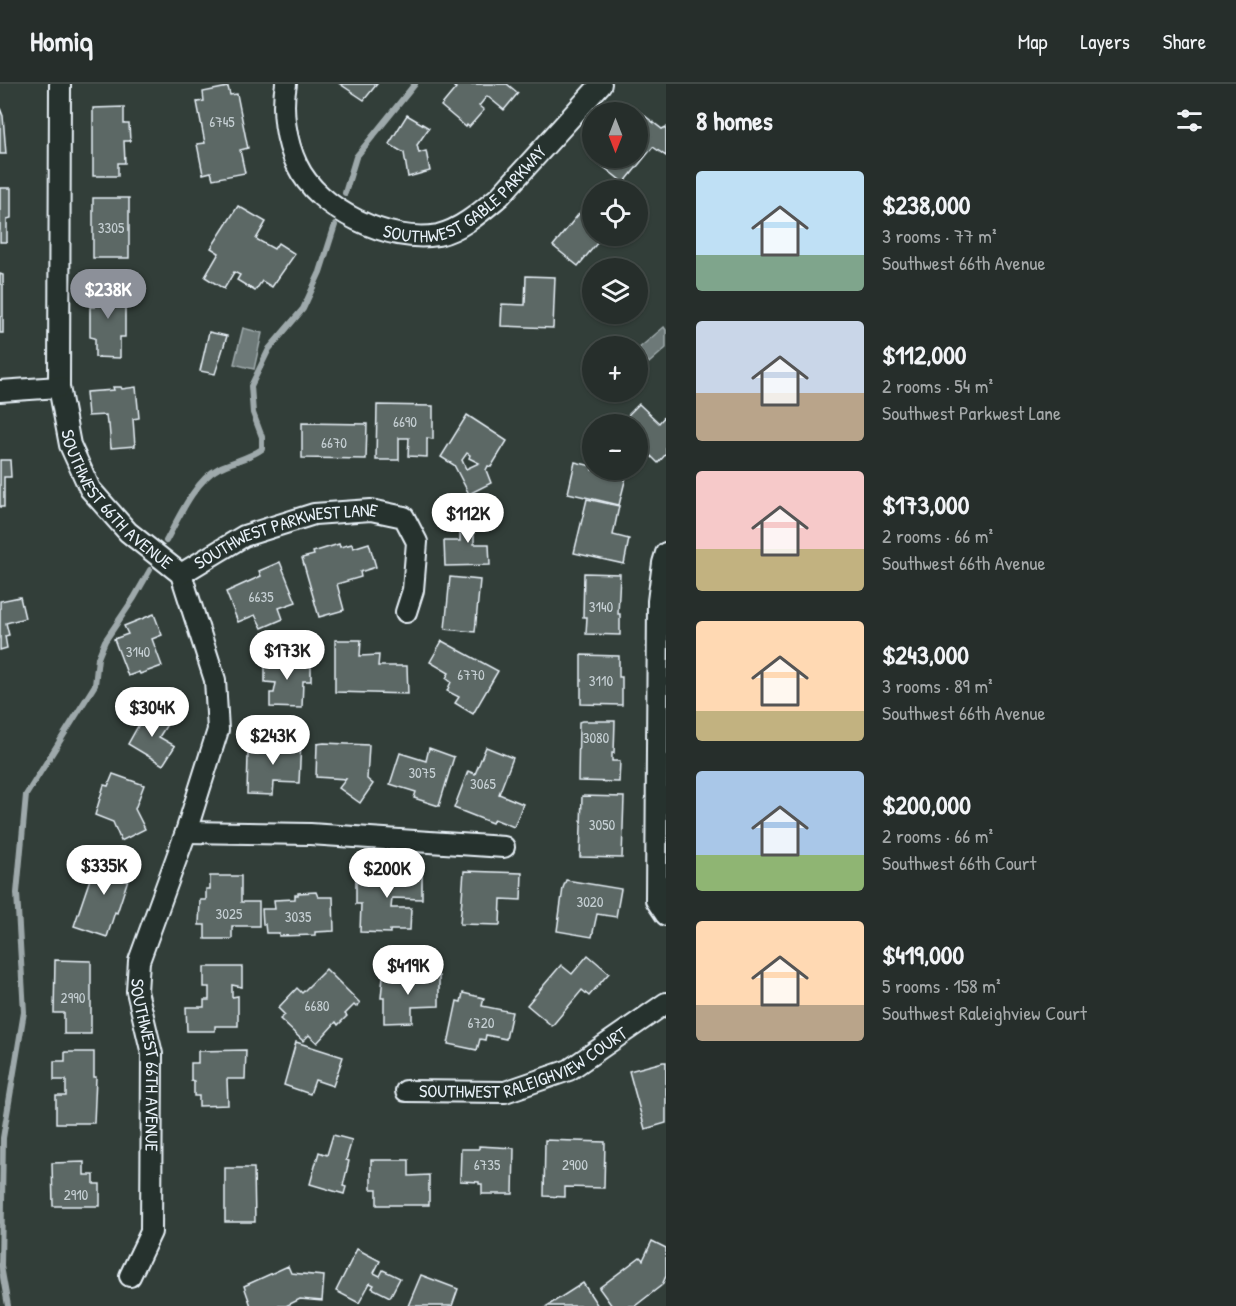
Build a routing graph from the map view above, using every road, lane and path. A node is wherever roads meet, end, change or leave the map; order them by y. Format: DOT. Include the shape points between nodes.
graph roads {
  1 [pos="60,84"];
  2 [pos="286,84"];
  3 [pos="601,84"];
  4 [pos="59,387"];
  5 [pos="0,391"];
  6 [pos="666,553"];
  7 [pos="181,574"];
  8 [pos="406,612"];
  9 [pos="186,832"];
  10 [pos="504,847"];
  11 [pos="666,915"];
  12 [pos="666,1003"];
  13 [pos="406,1091"];
  14 [pos="130,1275"];
  1 -- 4 [label="street, SOUTHWEST 66TH AVENUE"];
  2 -- 3 [label="street, SOUTHWEST GABLE PARKWAY" via="284,108 289,143 309,184 324,199 369,226 389,233 426,237 453,230 500,196"];
  4 -- 5 [label="street"];
  4 -- 7 [label="street, SOUTHWEST 66TH AVENUE" via="70,445 90,489 128,532"];
  6 -- 11 [label="street" via="658,601 656,900"];
  7 -- 8 [label="street, SOUTHWEST PARKWEST LANE" via="244,536 314,514 371,510 404,517 417,542 413,590"];
  7 -- 9 [label="street, SOUTHWEST 66TH AVENUE" via="215,680 218,730"];
  9 -- 10 [label="street" via="310,834"];
  9 -- 14 [label="street, SOUTHWEST 66TH AVENUE" via="139,961 137,991 152,1054 151,1232"];
  12 -- 13 [label="street, SOUTHWEST RALEIGHVIEW COURT" via="569,1070 505,1092"];
}
